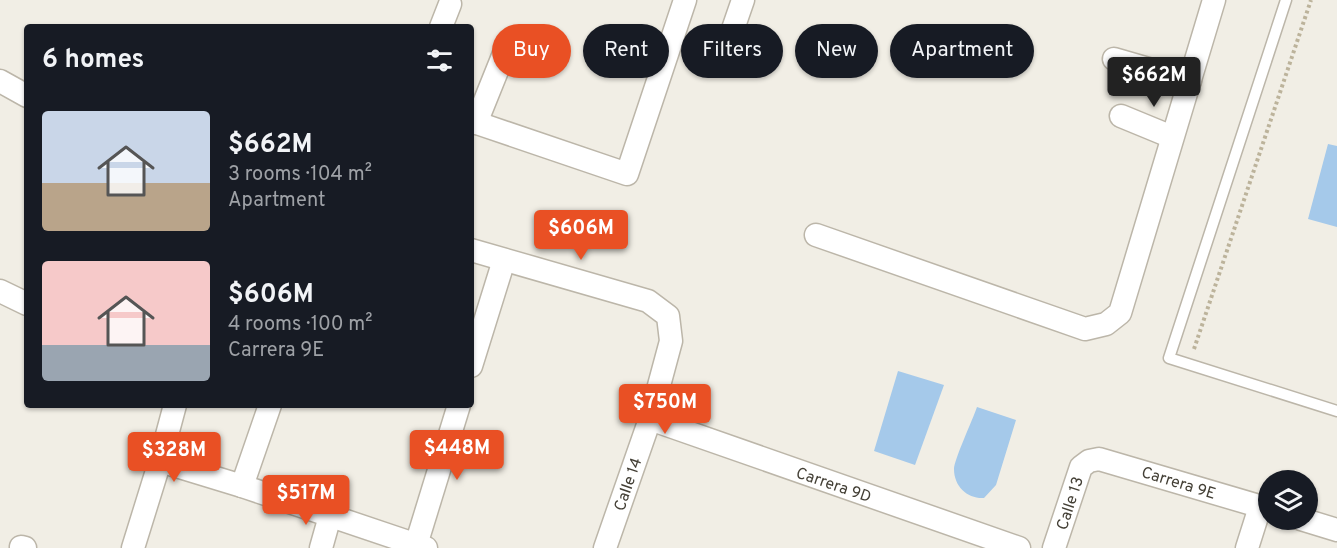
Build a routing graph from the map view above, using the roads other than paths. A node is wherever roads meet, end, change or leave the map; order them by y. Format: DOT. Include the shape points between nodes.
graph roads {
  1 [pos="685,0"];
  2 [pos="743,0"];
  3 [pos="1214,0"];
  4 [pos="1286,0"];
  5 [pos="450,4"];
  6 [pos="442,24"];
  7 [pos="735,24"];
  8 [pos="1114,59"];
  9 [pos="493,78"];
  10 [pos="0,81"];
  11 [pos="1190,81"];
  12 [pos="24,94"];
  13 [pos="1121,116"];
  14 [pos="474,122"];
  15 [pos="1172,137"];
  16 [pos="816,235"];
  17 [pos="474,251"];
  18 [pos="504,260"];
  19 [pos="0,291"];
  20 [pos="24,303"];
  21 [pos="474,356"];
  22 [pos="174,408"];
  23 [pos="269,408"];
  24 [pos="458,408"];
  25 [pos="1337,411"];
  26 [pos="650,419"];
  27 [pos="160,461"];
  28 [pos="1089,461"];
  29 [pos="242,486"];
  30 [pos="1258,506"];
  31 [pos="330,516"];
  32 [pos="1258,522"];
  33 [pos="1318,524"];
  34 [pos="1337,530"];
  35 [pos="421,546"];
  36 [pos="133,548"];
  37 [pos="321,548"];
  38 [pos="605,548"];
  39 [pos="1019,548"];
  40 [pos="1054,548"];
  41 [pos="1247,548"];
  1 -- 14 [label="street" via="627,174"];
  2 -- 7 [label="street"];
  3 -- 11 [label="street"];
  4 -- 25 [label="lane" via="1169,358"];
  5 -- 6 [label="street"];
  8 -- 11 [label="street"];
  9 -- 14 [label="street"];
  10 -- 12 [label="street"];
  11 -- 15 [label="street"];
  13 -- 15 [label="street"];
  15 -- 16 [label="street" via="1120,313 1106,324 1085,329"];
  17 -- 18 [label="street"];
  18 -- 21 [label="street"];
  18 -- 26 [label="street, Calle 14" via="648,301 668,316 671,341"];
  19 -- 20 [label="street"];
  22 -- 27 [label="street"];
  23 -- 29 [label="street"];
  24 -- 35 [label="street"];
  26 -- 38 [label="street, Calle 14"];
  26 -- 39 [label="street, Carrera 9D"];
  27 -- 29 [label="street"];
  27 -- 36 [label="street"];
  28 -- 30 [label="street, Carrera 9E" via="1099,459"];
  28 -- 40 [label="street, Calle 13" via="1081,467"];
  29 -- 31 [label="street"];
  31 -- 35 [label="street"];
  31 -- 37 [label="street"];
  32 -- 41 [label="street"];
  33 -- 34 [label="street"];
}
